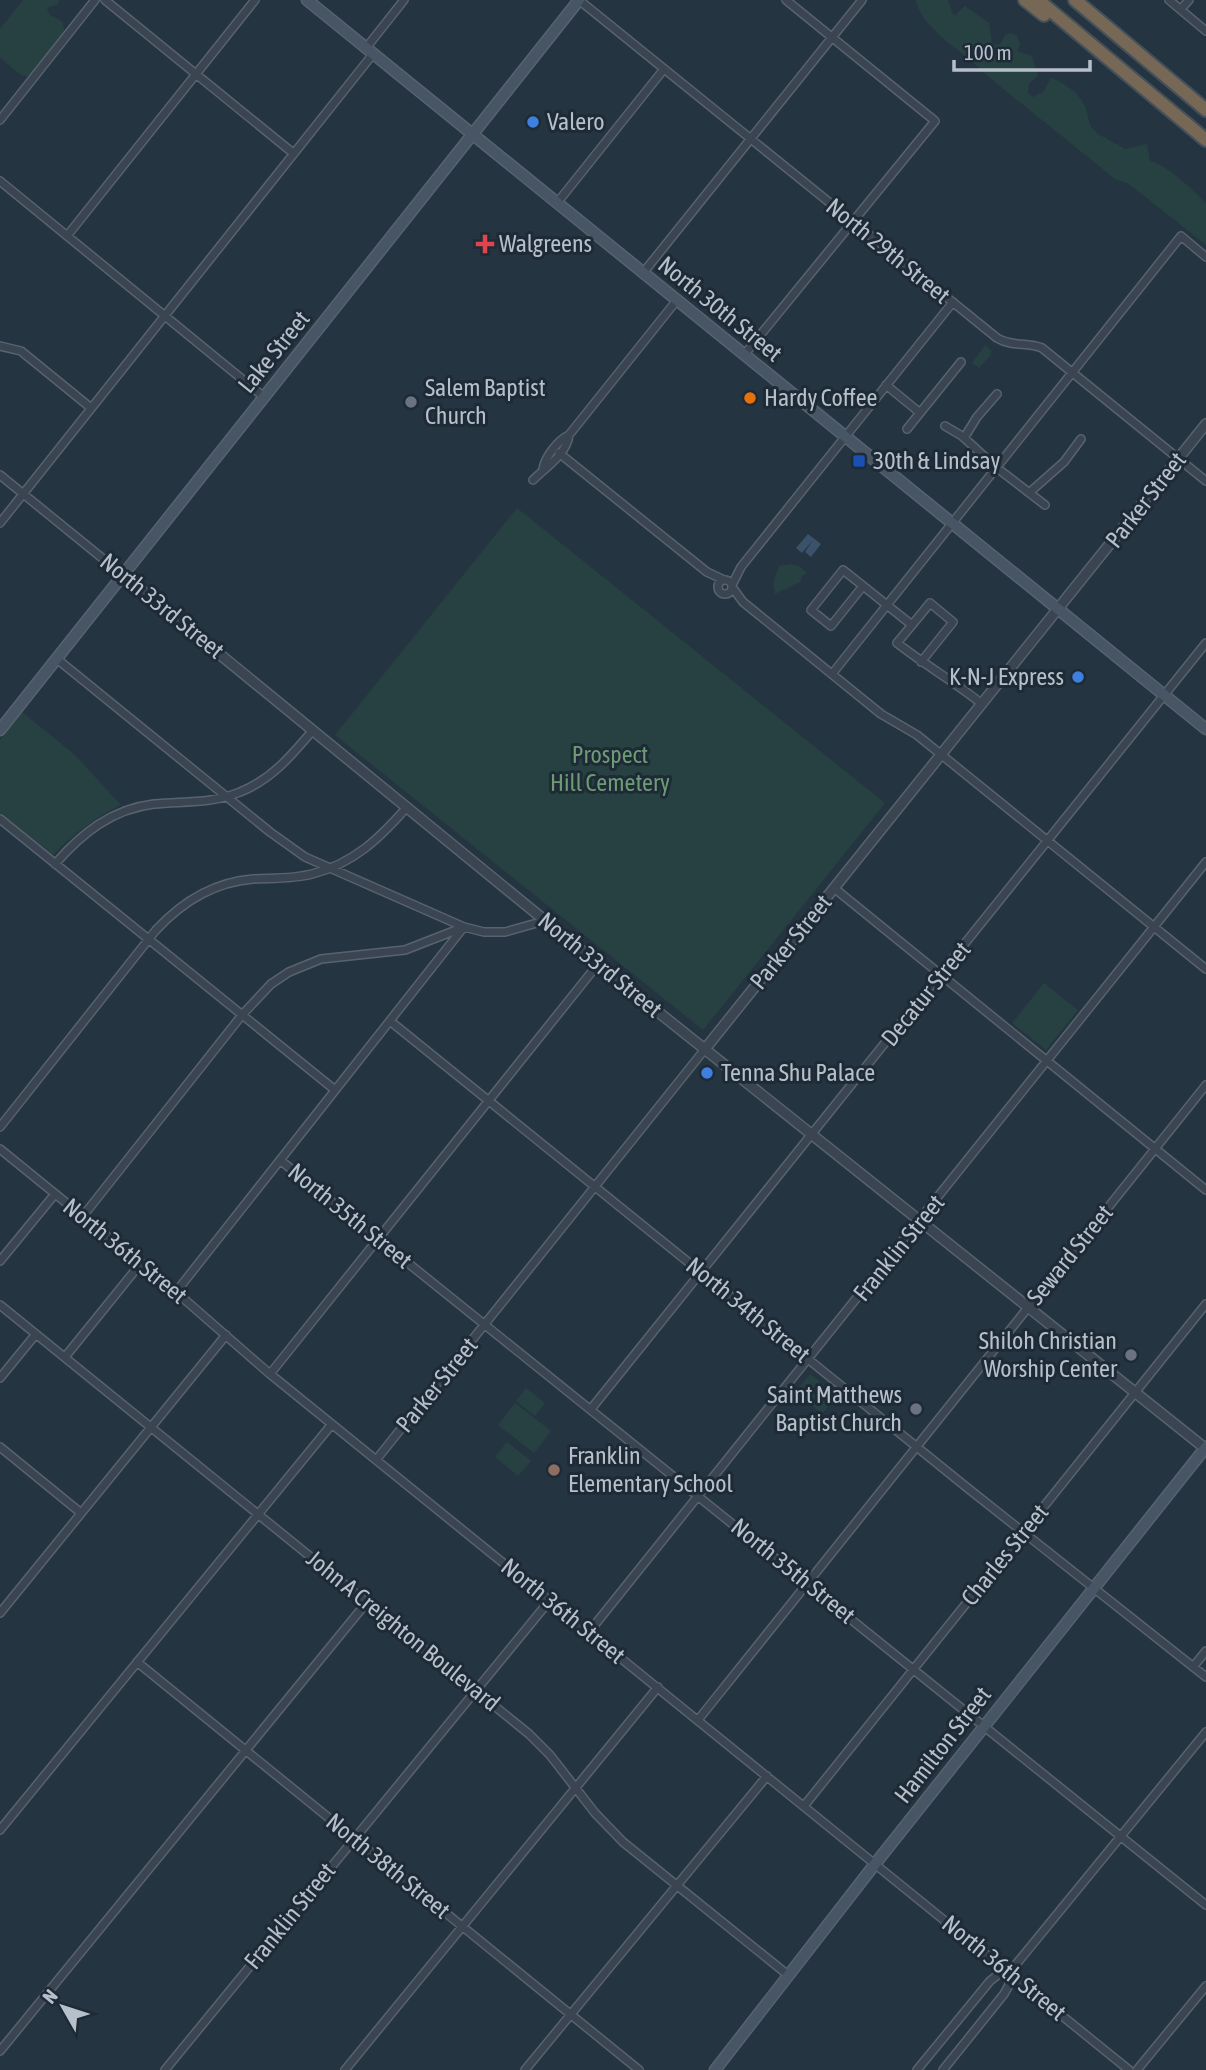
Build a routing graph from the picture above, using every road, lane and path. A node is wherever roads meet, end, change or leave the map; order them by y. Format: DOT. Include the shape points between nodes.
graph roads {
  1 [pos="95,0"];
  2 [pos="105,0"];
  3 [pos="255,0"];
  4 [pos="307,0"];
  5 [pos="404,0"];
  6 [pos="579,0"];
  7 [pos="786,0"];
  8 [pos="862,0"];
  9 [pos="1025,0"];
  10 [pos="1038,0"];
  11 [pos="1075,0"];
  12 [pos="1088,0"];
  13 [pos="1170,0"];
  14 [pos="1189,0"];
  15 [pos="1181,9"];
  16 [pos="1206,31"];
  17 [pos="832,37"];
  18 [pos="369,51"];
  19 [pos="664,69"];
  20 [pos="196,74"];
  21 [pos="1180,88"];
  22 [pos="1165,106"];
  23 [pos="1206,110"];
  24 [pos="0,120"];
  25 [pos="473,135"];
  26 [pos="751,139"];
  27 [pos="1206,140"];
  28 [pos="293,153"];
  29 [pos="0,181"];
  30 [pos="557,203"];
  31 [pos="854,222"];
  32 [pos="67,236"];
  33 [pos="1206,257"];
  34 [pos="643,273"];
  35 [pos="677,300"];
  36 [pos="953,302"];
  37 [pos="164,315"];
  38 [pos="0,346"];
  39 [pos="744,355"];
  40 [pos="961,362"];
  41 [pos="1073,372"];
  42 [pos="886,385"];
  43 [pos="998,394"];
  44 [pos="264,397"];
  45 [pos="91,408"];
  46 [pos="919,412"];
  47 [pos="1206,424"];
  48 [pos="945,426"];
  49 [pos="907,429"];
  50 [pos="569,435"];
  51 [pos="844,437"];
  52 [pos="964,438"];
  53 [pos="1081,439"];
  54 [pos="559,453"];
  55 [pos="1178,458"];
  56 [pos="997,468"];
  57 [pos="543,469"];
  58 [pos="0,475"];
  59 [pos="533,480"];
  60 [pos="1206,481"];
  61 [pos="1030,492"];
  62 [pos="23,493"];
  63 [pos="1045,505"];
  64 [pos="0,523"];
  65 [pos="952,524"];
  66 [pos="707,572"];
  67 [pos="124,575"];
  68 [pos="728,583"];
  69 [pos="863,586"];
  70 [pos="722,592"];
  71 [pos="743,602"];
  72 [pos="887,605"];
  73 [pos="1058,610"];
  74 [pos="912,625"];
  75 [pos="1206,643"];
  76 [pos="57,659"];
  77 [pos="921,662"];
  78 [pos="832,674"];
  79 [pos="1164,695"];
  80 [pos="982,704"];
  81 [pos="1206,729"];
  82 [pos="0,730"];
  83 [pos="313,730"];
  84 [pos="941,755"];
  85 [pos="226,797"];
  86 [pos="407,807"];
  87 [pos="0,819"];
  88 [pos="1048,841"];
  89 [pos="1206,862"];
  90 [pos="55,864"];
  91 [pos="329,869"];
  92 [pos="834,888"];
  93 [pos="544,921"];
  94 [pos="464,927"];
  95 [pos="1154,927"];
  96 [pos="148,939"];
  97 [pos="598,964"];
  98 [pos="1206,970"];
  99 [pos="941,975"];
  100 [pos="242,1015"];
  101 [pos="390,1021"];
  102 [pos="705,1049"];
  103 [pos="1047,1061"];
  104 [pos="1206,1085"];
  105 [pos="335,1090"];
  106 [pos="488,1101"];
  107 [pos="0,1127"];
  108 [pos="813,1135"];
  109 [pos="0,1149"];
  110 [pos="1156,1149"];
  111 [pos="280,1160"];
  112 [pos="595,1187"];
  113 [pos="1206,1190"];
  114 [pos="55,1194"];
  115 [pos="83,1216"];
  116 [pos="921,1220"];
  117 [pos="378,1238"];
  118 [pos="0,1261"];
  119 [pos="141,1263"];
  120 [pos="702,1273"];
  121 [pos="176,1292"];
  122 [pos="1206,1304"];
  123 [pos="0,1305"];
  124 [pos="1028,1307"];
  125 [pos="485,1324"];
  126 [pos="36,1334"];
  127 [pos="226,1335"];
  128 [pos="65,1357"];
  129 [pos="809,1360"];
  130 [pos="270,1374"];
  131 [pos="0,1378"];
  132 [pos="1135,1392"];
  133 [pos="591,1409"];
  134 [pos="332,1424"];
  135 [pos="152,1427"];
  136 [pos="916,1446"];
  137 [pos="0,1447"];
  138 [pos="1206,1448"];
  139 [pos="376,1460"];
  140 [pos="699,1496"];
  141 [pos="81,1513"];
  142 [pos="259,1514"];
  143 [pos="1024,1531"];
  144 [pos="808,1583"];
  145 [pos="1093,1587"];
  146 [pos="550,1600"];
  147 [pos="367,1602"];
  148 [pos="0,1613"];
  149 [pos="589,1632"];
  150 [pos="1206,1651"];
  151 [pos="137,1662"];
  152 [pos="1193,1667"];
  153 [pos="914,1668"];
  154 [pos="1206,1677"];
  155 [pos="658,1687"];
  156 [pos="476,1690"];
  157 [pos="698,1720"];
  158 [pos="985,1726"];
  159 [pos="1206,1732"];
  160 [pos="246,1750"];
  161 [pos="767,1776"];
  162 [pos="575,1788"];
  163 [pos="804,1806"];
  164 [pos="0,1830"];
  165 [pos="1122,1836"];
  166 [pos="354,1838"];
  167 [pos="875,1864"];
  168 [pos="676,1886"];
  169 [pos="1206,1905"];
  170 [pos="462,1926"];
  171 [pos="1009,1973"];
  172 [pos="788,1975"];
  173 [pos="1206,1986"];
  174 [pos="570,2014"];
  175 [pos="0,2051"];
  176 [pos="165,2070"];
  177 [pos="345,2070"];
  178 [pos="525,2070"];
  179 [pos="639,2070"];
  180 [pos="715,2070"];
  181 [pos="917,2070"];
  182 [pos="943,2070"];
  183 [pos="1129,2070"];
  184 [pos="1137,2070"];
  1 -- 24 [label="street"];
  2 -- 20 [label="street"];
  3 -- 20 [label="street"];
  4 -- 18 [label="main road, North 30th Street"];
  5 -- 18 [label="street"];
  6 -- 19 [label="street, North 29th Street"];
  6 -- 25 [label="main road, Lake Street"];
  7 -- 17 [label="street"];
  8 -- 17 [label="street"];
  9 -- 22 [label="highway"];
  10 -- 22 [label="highway"];
  11 -- 21 [label="highway"];
  12 -- 21 [label="highway"];
  13 -- 15 [label="street"];
  14 -- 15 [label="street"];
  15 -- 16 [label="street"];
  17 -- 26 [label="street"];
  17 -- 31 [label="street" via="935,121"];
  18 -- 25 [label="main road, North 30th Street"];
  18 -- 28 [label="street"];
  19 -- 26 [label="street, North 29th Street"];
  19 -- 30 [label="street"];
  20 -- 28 [label="street"];
  20 -- 32 [label="street"];
  21 -- 23 [label="highway"];
  22 -- 27 [label="highway"];
  25 -- 30 [label="main road, North 30th Street"];
  25 -- 44 [label="main road, Lake Street"];
  26 -- 31 [label="street, North 29th Street"];
  26 -- 34 [label="street"];
  28 -- 37 [label="street"];
  29 -- 32 [label="street"];
  30 -- 34 [label="main road, North 30th Street"];
  31 -- 36 [label="street, North 29th Street"];
  31 -- 39 [label="street"];
  32 -- 37 [label="street"];
  33 -- 41 [label="street" via="1181,236"];
  34 -- 35 [label="main road, North 30th Street"];
  35 -- 39 [label="main road, North 30th Street"];
  35 -- 50 [label="street"];
  36 -- 41 [label="street, North 29th Street" via="1001,341 1038,346"];
  36 -- 42 [label="street"];
  37 -- 44 [label="street"];
  37 -- 45 [label="street"];
  38 -- 45 [label="street" via="28,356"];
  39 -- 51 [label="main road, North 30th Street"];
  40 -- 46 [label="street"];
  41 -- 55 [label="street, North 29th Street"];
  41 -- 56 [label="street"];
  42 -- 46 [label="street"];
  42 -- 51 [label="street"];
  43 -- 52 [label="street"];
  44 -- 67 [label="main road, Lake Street"];
  45 -- 62 [label="street"];
  46 -- 49 [label="street"];
  47 -- 55 [label="street, Parker Street"];
  48 -- 52 [label="street"];
  50 -- 54 [label="street"];
  50 -- 57 [label="street" via="545,460"];
  51 -- 65 [label="main road, North 30th Street"];
  51 -- 68 [label="street"];
  52 -- 56 [label="street"];
  53 -- 61 [label="street" via="1064,462"];
  54 -- 57 [label="street"];
  54 -- 66 [label="street"];
  55 -- 60 [label="street, North 29th Street"];
  55 -- 73 [label="street, Parker Street"];
  56 -- 61 [label="street"];
  56 -- 65 [label="street"];
  57 -- 59 [label="street"];
  58 -- 62 [label="street, North 33rd Street"];
  61 -- 63 [label="street"];
  62 -- 64 [label="street"];
  62 -- 67 [label="street, North 33rd Street"];
  65 -- 72 [label="street"];
  65 -- 73 [label="main road, North 30th Street"];
  66 -- 68 [label="street"];
  66 -- 70 [label="street"];
  67 -- 76 [label="main road, Lake Street"];
  67 -- 83 [label="street, North 33rd Street"];
  68 -- 70 [label="street" via="719,585"];
  68 -- 70 [label="street" via="729,593"];
  68 -- 71 [label="street"];
  69 -- 69 [label="street" via="843,570 811,610 831,626"];
  69 -- 72 [label="street"];
  70 -- 71 [label="street"];
  71 -- 78 [label="street"];
  72 -- 74 [label="street"];
  72 -- 78 [label="street"];
  73 -- 79 [label="main road, North 30th Street"];
  73 -- 80 [label="street, Parker Street"];
  74 -- 77 [label="street" via="897,643"];
  74 -- 77 [label="street" via="930,603 953,622"];
  75 -- 79 [label="street, Decatur Street"];
  76 -- 82 [label="main road, Lake Street"];
  76 -- 85 [label="street"];
  77 -- 80 [label="street"];
  78 -- 84 [label="street"];
  79 -- 81 [label="main road, North 30th Street"];
  79 -- 88 [label="street, Decatur Street"];
  80 -- 84 [label="street, Parker Street"];
  83 -- 85 [label="street" via="266,778"];
  83 -- 86 [label="street, North 33rd Street"];
  84 -- 88 [label="street"];
  84 -- 92 [label="street, Parker Street"];
  85 -- 90 [label="street" via="120,812 89,830"];
  85 -- 91 [label="street" via="305,858"];
  86 -- 91 [label="street" via="369,846"];
  86 -- 93 [label="street, North 33rd Street"];
  87 -- 90 [label="street"];
  88 -- 95 [label="street"];
  88 -- 99 [label="street, Decatur Street"];
  89 -- 95 [label="street, Franklin Street"];
  90 -- 96 [label="street"];
  91 -- 94 [label="street"];
  91 -- 96 [label="street" via="215,887 179,908"];
  92 -- 99 [label="street"];
  92 -- 102 [label="street, Parker Street"];
  93 -- 94 [label="street" via="505,932"];
  93 -- 97 [label="street, North 33rd Street"];
  94 -- 100 [label="street" via="405,950 337,956 306,964 271,984"];
  94 -- 101 [label="street"];
  95 -- 98 [label="street"];
  95 -- 103 [label="street, Franklin Street"];
  96 -- 100 [label="street"];
  96 -- 107 [label="street"];
  97 -- 102 [label="street, North 33rd Street"];
  97 -- 106 [label="street"];
  99 -- 103 [label="street"];
  99 -- 108 [label="street, Decatur Street"];
  100 -- 105 [label="street"];
  100 -- 115 [label="street"];
  101 -- 105 [label="street"];
  101 -- 106 [label="street, North 34th Street"];
  102 -- 108 [label="street, North 33rd Street"];
  102 -- 112 [label="street, Parker Street"];
  103 -- 110 [label="street"];
  103 -- 116 [label="street, Franklin Street"];
  104 -- 110 [label="street, Seward Street"];
  105 -- 111 [label="street"];
  106 -- 112 [label="street, North 34th Street"];
  106 -- 117 [label="street"];
  108 -- 116 [label="street, North 33rd Street"];
  108 -- 120 [label="street, Decatur Street"];
  109 -- 114 [label="street, North 36th Street"];
  110 -- 113 [label="street"];
  110 -- 124 [label="street, Seward Street"];
  111 -- 117 [label="street, North 35th Street"];
  111 -- 121 [label="street"];
  112 -- 120 [label="street, North 34th Street"];
  112 -- 125 [label="street, Parker Street"];
  114 -- 115 [label="street, North 36th Street"];
  114 -- 118 [label="street"];
  115 -- 119 [label="street, North 36th Street"];
  116 -- 124 [label="street, North 33rd Street"];
  116 -- 129 [label="street, Franklin Street"];
  117 -- 125 [label="street, North 35th Street"];
  117 -- 130 [label="street"];
  119 -- 121 [label="street, North 36th Street"];
  119 -- 128 [label="street"];
  120 -- 129 [label="street, North 34th Street"];
  120 -- 133 [label="street, Decatur Street"];
  121 -- 127 [label="street, North 36th Street"];
  122 -- 132 [label="street, Charles Street"];
  123 -- 126 [label="street, John A Creighton Boulevard"];
  124 -- 132 [label="street, North 33rd Street"];
  124 -- 136 [label="street, Seward Street"];
  125 -- 133 [label="street, North 35th Street"];
  125 -- 139 [label="street, Parker Street"];
  126 -- 128 [label="street, John A Creighton Boulevard"];
  126 -- 131 [label="street"];
  127 -- 130 [label="street, North 36th Street"];
  127 -- 135 [label="street"];
  128 -- 135 [label="street, John A Creighton Boulevard"];
  129 -- 136 [label="street, North 34th Street"];
  129 -- 140 [label="street, Franklin Street"];
  130 -- 134 [label="street, North 36th Street"];
  132 -- 138 [label="street, North 33rd Street"];
  132 -- 143 [label="street, Charles Street"];
  133 -- 140 [label="street, North 35th Street"];
  134 -- 139 [label="street, North 36th Street"];
  134 -- 142 [label="street"];
  135 -- 141 [label="street"];
  135 -- 142 [label="street, John A Creighton Boulevard"];
  136 -- 143 [label="street, North 34th Street"];
  136 -- 144 [label="street, Seward Street"];
  137 -- 141 [label="street"];
  138 -- 145 [label="main road, Hamilton Street"];
  139 -- 146 [label="street, North 36th Street"];
  140 -- 144 [label="street, North 35th Street"];
  140 -- 149 [label="street, Franklin Street"];
  141 -- 148 [label="street"];
  142 -- 147 [label="street, John A Creighton Boulevard"];
  142 -- 151 [label="street"];
  143 -- 145 [label="street, North 34th Street"];
  143 -- 153 [label="street, Charles Street"];
  144 -- 153 [label="street, North 35th Street"];
  144 -- 157 [label="street, Seward Street"];
  145 -- 152 [label="street, North 34th Street"];
  145 -- 158 [label="main road, Hamilton Street"];
  146 -- 149 [label="street, North 36th Street"];
  146 -- 156 [label="street, Franklin Street"];
  147 -- 156 [label="street, John A Creighton Boulevard"];
  147 -- 160 [label="street"];
  149 -- 155 [label="street, North 36th Street"];
  150 -- 152 [label="street"];
  151 -- 160 [label="street, North 38th Street"];
  151 -- 164 [label="street"];
  152 -- 154 [label="street, North 34th Street"];
  153 -- 158 [label="street, North 35th Street"];
  153 -- 163 [label="street, Charles Street"];
  155 -- 157 [label="street, North 36th Street"];
  155 -- 162 [label="street"];
  156 -- 162 [label="street, John A Creighton Boulevard" via="539,1744"];
  156 -- 166 [label="street, Franklin Street"];
  157 -- 161 [label="street, North 36th Street"];
  158 -- 165 [label="street, North 35th Street"];
  158 -- 167 [label="main road, Hamilton Street"];
  159 -- 165 [label="street"];
  160 -- 166 [label="street, North 38th Street"];
  160 -- 175 [label="street"];
  161 -- 163 [label="street, North 36th Street"];
  161 -- 168 [label="street"];
  162 -- 168 [label="street, John A Creighton Boulevard" via="623,1842"];
  162 -- 170 [label="street"];
  163 -- 167 [label="street, North 36th Street"];
  165 -- 169 [label="street, North 35th Street"];
  165 -- 171 [label="street"];
  166 -- 170 [label="street, North 38th Street"];
  166 -- 176 [label="street, Franklin Street"];
  167 -- 171 [label="street, North 36th Street"];
  167 -- 172 [label="main road, Hamilton Street"];
  168 -- 172 [label="street, John A Creighton Boulevard"];
  168 -- 174 [label="street"];
  170 -- 174 [label="street, North 38th Street"];
  170 -- 177 [label="street"];
  171 -- 181 [label="street" via="990,1981"];
  171 -- 182 [label="street" via="1004,1994"];
  171 -- 183 [label="street, North 36th Street"];
  172 -- 180 [label="main road, Hamilton Street"];
  173 -- 184 [label="street"];
  174 -- 178 [label="street"];
  174 -- 179 [label="street, North 38th Street"];
}
